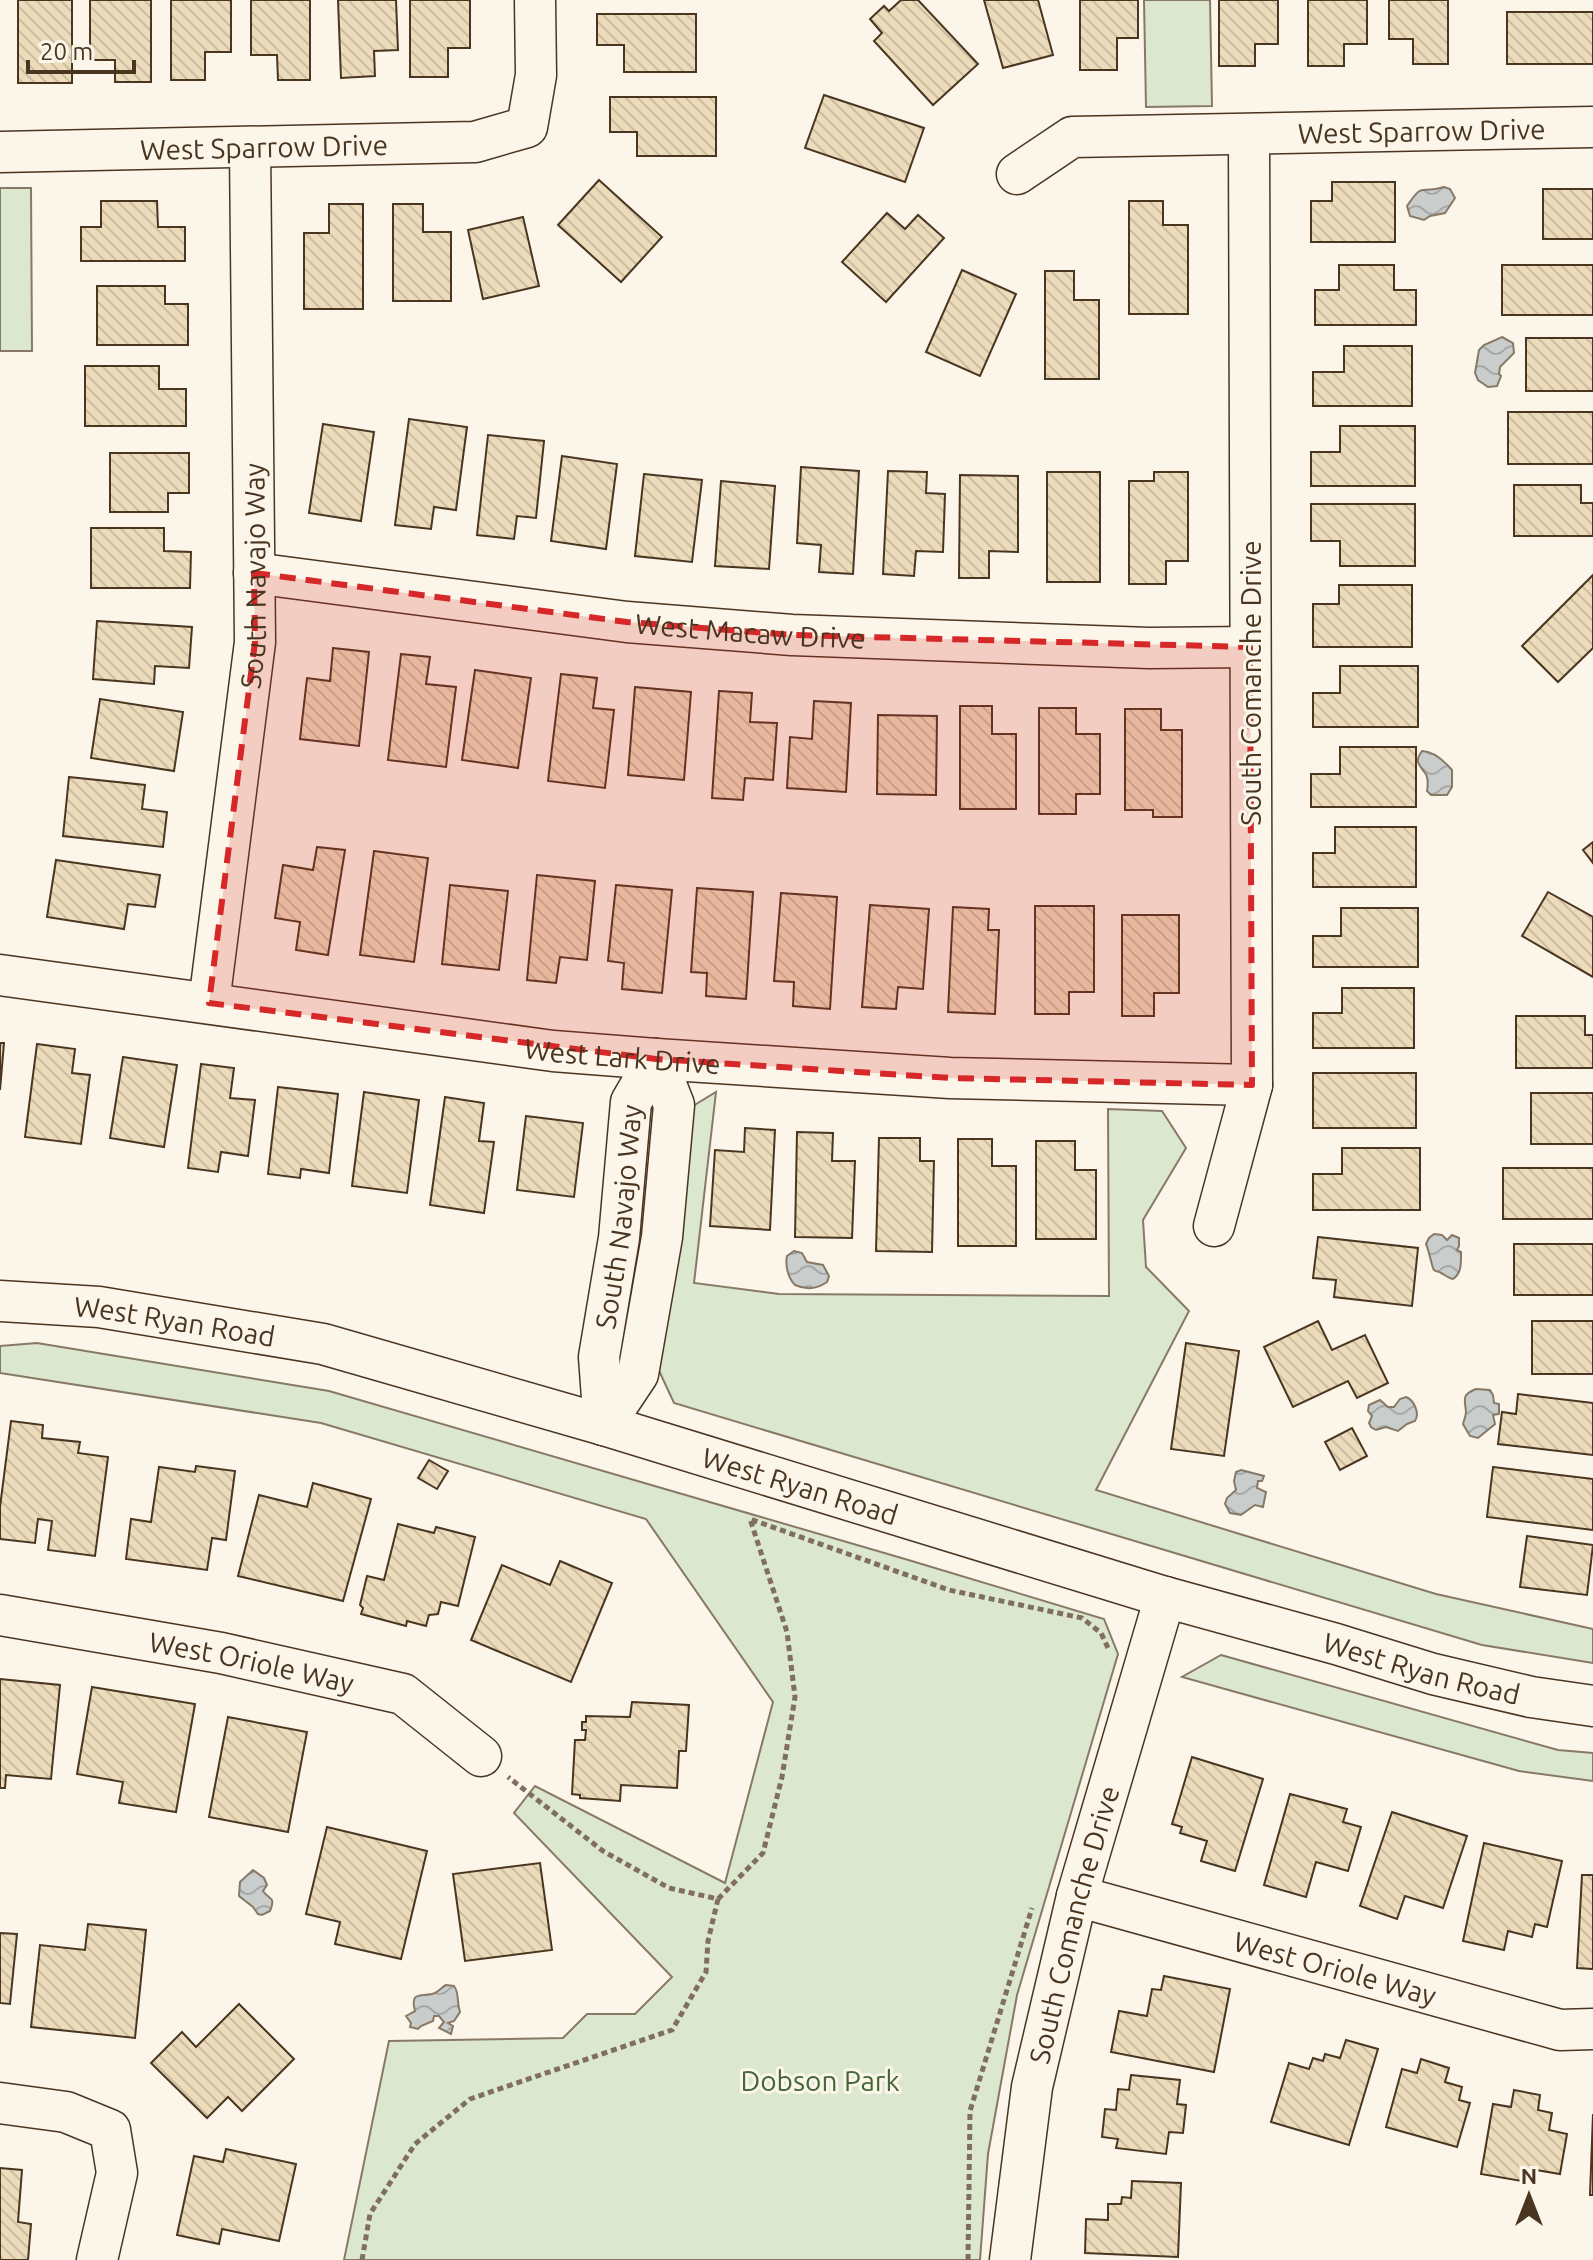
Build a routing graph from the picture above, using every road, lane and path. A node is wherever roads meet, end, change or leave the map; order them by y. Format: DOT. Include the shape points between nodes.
graph roads {
  1 [pos="535,0"];
  2 [pos="1593,127"];
  3 [pos="1249,135"];
  4 [pos="250,148"];
  5 [pos="0,152"];
  6 [pos="1017,174"];
  7 [pos="254,573"];
  8 [pos="1250,647"];
  9 [pos="0,975"];
  10 [pos="209,1003"];
  11 [pos="656,1059"];
  12 [pos="1252,1085"];
  13 [pos="1214,1226"];
  14 [pos="0,1301"];
  15 [pos="604,1425"];
  16 [pos="1165,1597"];
  17 [pos="0,1615"];
  18 [pos="1110,1657"];
  19 [pos="1593,1706"];
  20 [pos="481,1756"];
  21 [pos="1077,1896"];
  22 [pos="718,1899"];
  23 [pos="1035,1899"];
  24 [pos="1593,2029"];
  25 [pos="0,2103"];
  26 [pos="97,2260"];
  27 [pos="362,2260"];
  28 [pos="968,2260"];
  29 [pos="1010,2260"];
  1 -- 4 [label="street, West Sparrow Drive" via="536,75 527,127 475,142"];
  2 -- 3 [label="street, West Sparrow Drive"];
  3 -- 6 [label="street, West Sparrow Drive" via="1072,137"];
  3 -- 8 [label="street, South Comanche Drive"];
  4 -- 5 [label="street, West Sparrow Drive"];
  4 -- 7 [label="street, South Navajo Way"];
  7 -- 8 [label="street, West Macaw Drive" via="627,622 792,635"];
  7 -- 10 [label="street, South Navajo Way" via="255,642"];
  8 -- 12 [label="street, South Comanche Drive"];
  9 -- 10 [label="street, West Lark Drive"];
  10 -- 11 [label="street, West Lark Drive" via="553,1051"];
  11 -- 12 [label="street, West Lark Drive" via="950,1078"];
  11 -- 15 [label="street, South Navajo Way" via="674,1105 662,1237 638,1374"];
  12 -- 13 [label="street, South Comanche Drive"];
  14 -- 15 [label="street, West Ryan Road" via="99,1307 323,1344"];
  15 -- 16 [label="street, West Ryan Road"];
  16 -- 19 [label="street, West Ryan Road" via="1433,1674"];
  16 -- 21 [label="street, South Comanche Drive"];
  17 -- 20 [label="street, West Oriole Way" via="221,1653 403,1694"];
  18 -- 22 [label="path" via="1101,1633 1082,1618 949,1590 750,1519 787,1632 795,1697 763,1853"];
  20 -- 22 [label="path" via="603,1851 669,1888"];
  21 -- 24 [label="street, West Oriole Way" via="1560,2030"];
  21 -- 29 [label="street, South Comanche Drive" via="1032,2087"];
  22 -- 27 [label="path" via="706,1972 672,2030 470,2099 415,2144 370,2214"];
  23 -- 28 [label="path" via="970,2111"];
  25 -- 26 [label="street" via="66,2112 110,2130 117,2173"];
}
